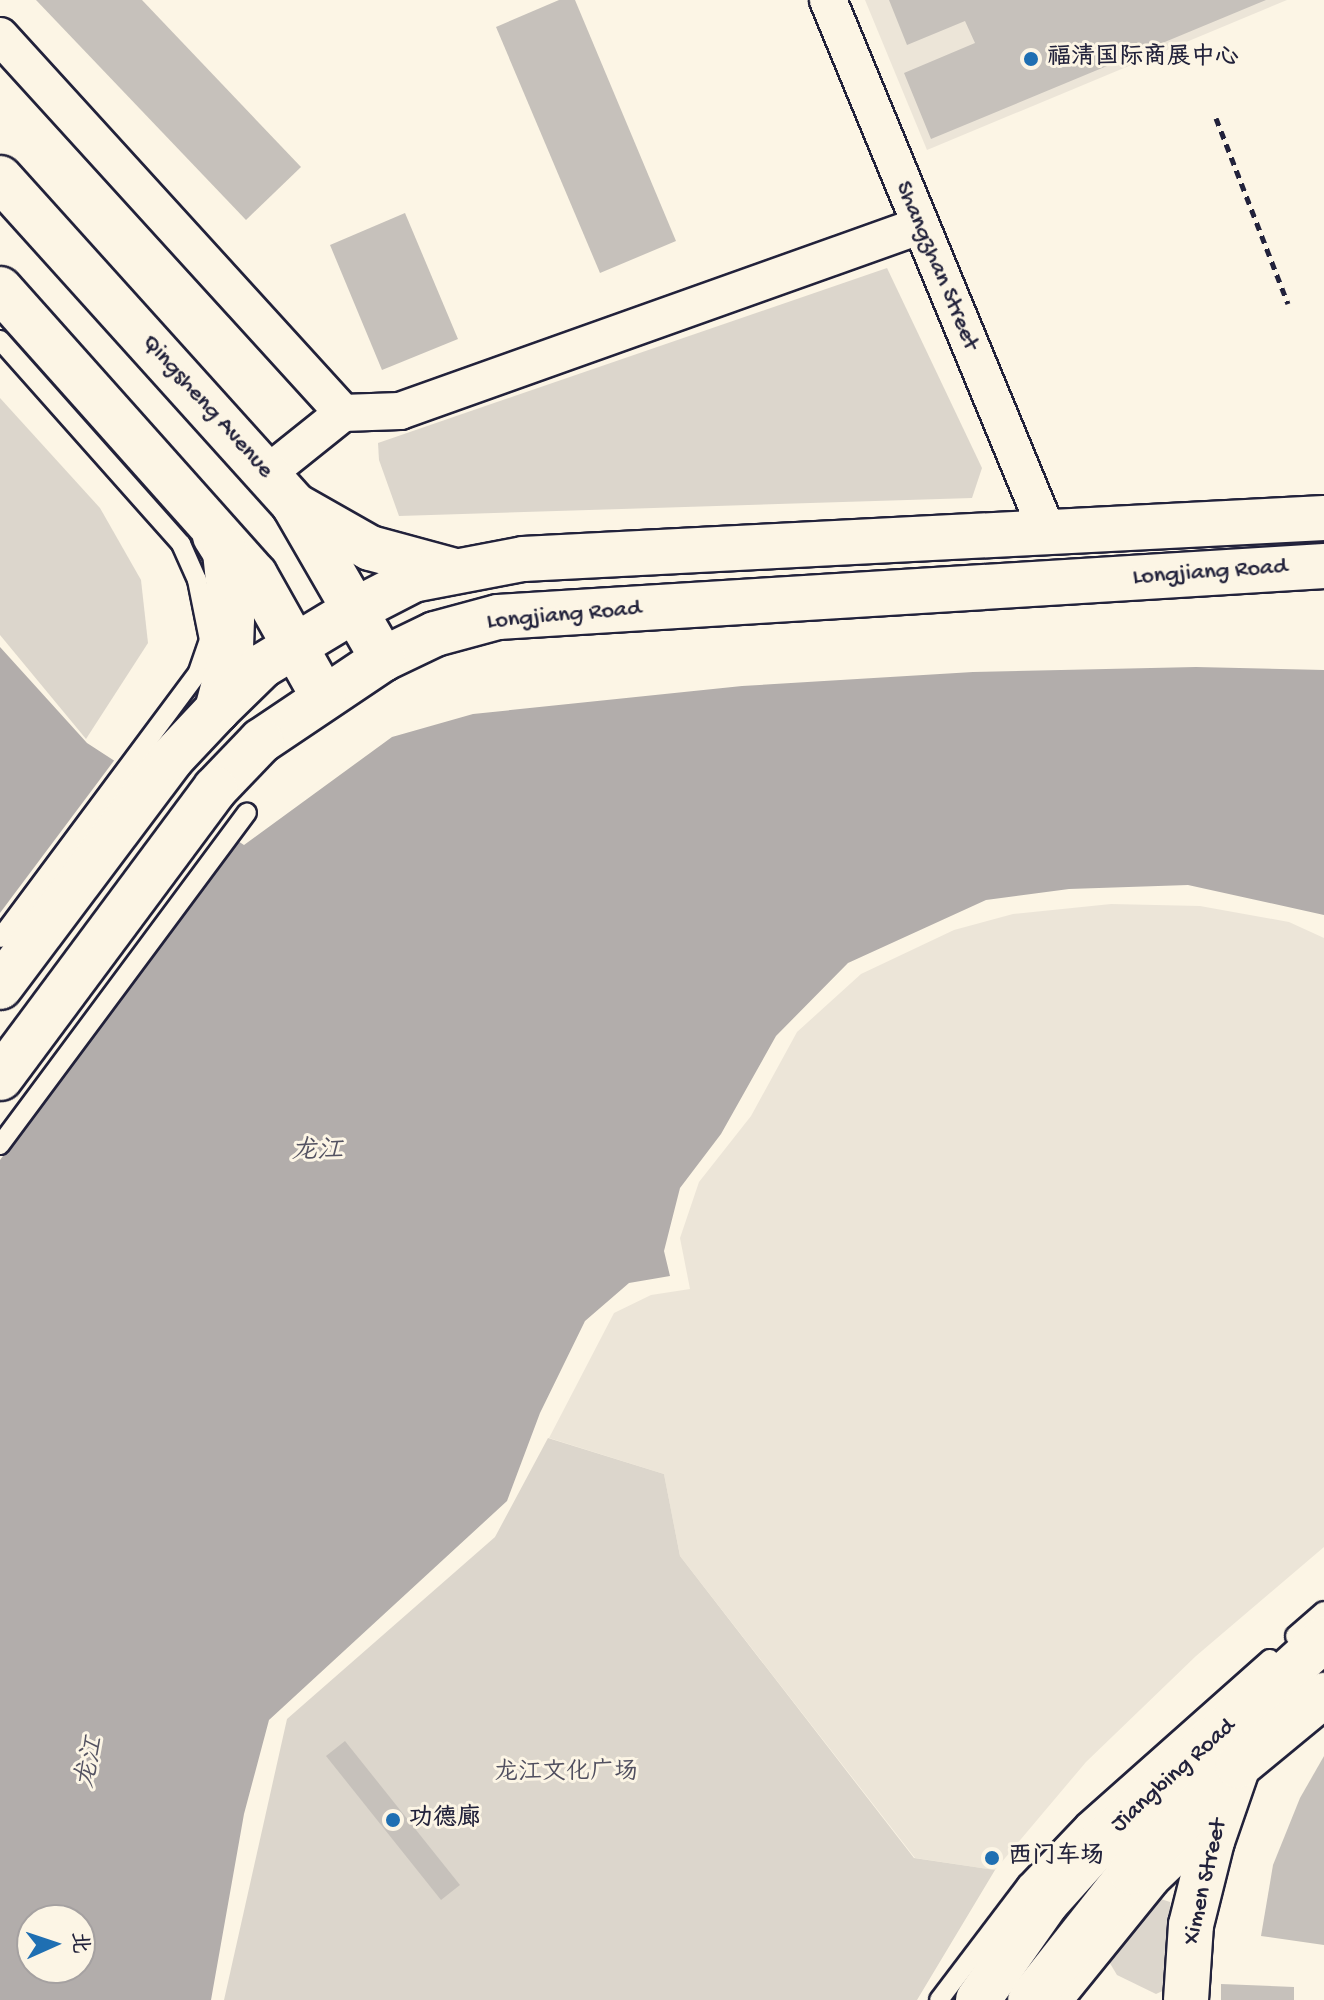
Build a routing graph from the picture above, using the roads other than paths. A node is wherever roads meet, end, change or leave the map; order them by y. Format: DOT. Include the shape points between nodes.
graph roads {
  1 [pos="828,0"];
  2 [pos="0,36"];
  3 [pos="0,178"];
  4 [pos="919,226"];
  5 [pos="0,289"];
  6 [pos="0,340"];
  7 [pos="343,413"];
  8 [pos="281,489"];
  9 [pos="200,510"];
  10 [pos="1324,518"];
  11 [pos="1047,531"];
  12 [pos="1324,566"];
  13 [pos="451,570"];
  14 [pos="355,610"];
  15 [pos="294,647"];
  16 [pos="383,659"];
  17 [pos="324,698"];
  18 [pos="217,710"];
  19 [pos="161,749"];
  20 [pos="231,801"];
  21 [pos="0,938"];
  22 [pos="0,987"];
  23 [pos="0,1078"];
  24 [pos="0,1145"];
  25 [pos="1324,1611"];
  26 [pos="1324,1639"];
  27 [pos="1324,1695"];
  28 [pos="1238,1766"];
  29 [pos="1215,1830"];
  30 [pos="939,2000"];
  31 [pos="978,2000"];
  32 [pos="1030,2000"];
  33 [pos="1065,2000"];
  34 [pos="1186,2000"];
  1 -- 4 [label="street, Shangzhan Street"];
  2 -- 7 [label="street"];
  3 -- 8 [label="main road, Qingsheng Avenue"];
  4 -- 7 [label="street" via="400,411"];
  4 -- 11 [label="street, Shangzhan Street"];
  5 -- 9 [label="main road"];
  6 -- 19 [label="lane" via="155,510 181,544 197,580 209,640"];
  7 -- 8 [label="street"];
  8 -- 13 [label="main road" via="370,548"];
  8 -- 14 [label="main road, Qingsheng Avenue"];
  9 -- 15 [label="main road" via="255,575"];
  9 -- 18 [label="main road" via="225,552 232,619 231,657"];
  10 -- 11 [label="main road, Longjiang Road"];
  11 -- 13 [label="main road, Longjiang Road" via="523,559"];
  12 -- 16 [label="main road, Longjiang Road" via="498,617 435,634"];
  13 -- 14 [label="main road, Longjiang Road" via="413,580"];
  14 -- 15 [label="main road, Longjiang Road"];
  14 -- 16 [label="main road, Qingsheng Avenue"];
  15 -- 17 [label="main road"];
  15 -- 18 [label="main road, Longjiang Road" via="262,666"];
  16 -- 17 [label="main road, Longjiang Road"];
  17 -- 20 [label="main road, Longjiang Road" via="261,741"];
  18 -- 19 [label="main road, Longjiang Road"];
  19 -- 21 [label="lane"];
  19 -- 22 [label="main road, Longjiang Road"];
  20 -- 23 [label="main road, Longjiang Road"];
  20 -- 24 [label="lane"];
  25 -- 30 [label="lane" via="1085,1823 1027,1884"];
  26 -- 31 [label="main road, Jiangbing Road" via="1101,1842 1047,1902"];
  27 -- 28 [label="main road, Jiangbing Road"];
  28 -- 29 [label="main road, Ximen Street"];
  28 -- 32 [label="main road, Jiangbing Road" via="1131,1872"];
  29 -- 33 [label="lane" via="1158,1885"];
  29 -- 34 [label="main road, Ximen Street" via="1191,1925"];
}
